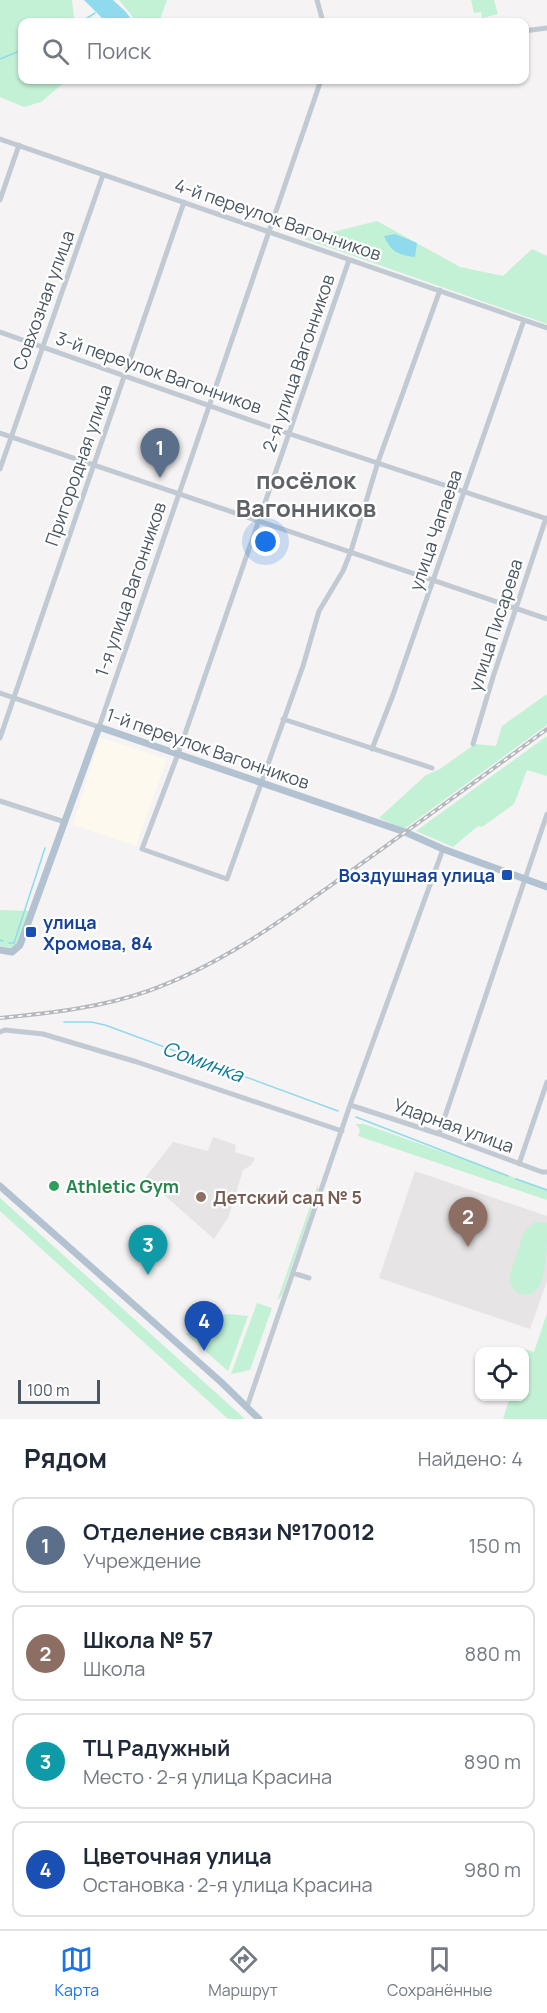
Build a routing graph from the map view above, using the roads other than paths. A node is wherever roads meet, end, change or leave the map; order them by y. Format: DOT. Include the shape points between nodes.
graph roads {
  1 [pos="317,0"];
  2 [pos="321,18"];
  3 [pos="547,28"];
  4 [pos="529,30"];
  5 [pos="320,84"];
  6 [pos="0,139"];
  7 [pos="19,145"];
  8 [pos="103,175"];
  9 [pos="0,200"];
  10 [pos="184,202"];
  11 [pos="269,232"];
  12 [pos="349,260"];
  13 [pos="440,290"];
  14 [pos="524,320"];
  15 [pos="547,328"];
  16 [pos="0,332"];
  17 [pos="42,347"];
  18 [pos="124,375"];
  19 [pos="208,405"];
  20 [pos="0,433"];
  21 [pos="290,434"];
  22 [pos="11,436"];
  23 [pos="378,462"];
  24 [pos="93,464"];
  25 [pos="0,469"];
  26 [pos="465,491"];
  27 [pos="178,494"];
  28 [pos="547,518"];
  29 [pos="260,522"];
  30 [pos="351,551"];
  31 [pos="433,581"];
  32 [pos="516,609"];
  33 [pos="547,620"];
  34 [pos="0,693"];
  35 [pos="15,698"];
  36 [pos="283,719"];
  37 [pos="99,727"];
  38 [pos="0,738"];
  39 [pos="473,744"];
  40 [pos="372,749"];
  41 [pos="178,754"];
  42 [pos="432,768"];
  43 [pos="260,782"];
  44 [pos="0,801"];
  45 [pos="547,814"];
  46 [pos="65,822"];
  47 [pos="443,849"];
  48 [pos="524,879"];
  49 [pos="547,887"];
  50 [pos="0,950"];
  51 [pos="0,1032"];
  52 [pos="547,1082"];
  53 [pos="350,1105"];
  54 [pos="342,1131"];
  55 [pos="439,1134"];
  56 [pos="519,1164"];
  57 [pos="547,1172"];
  58 [pos="0,1186"];
  59 [pos="293,1273"];
  60 [pos="309,1278"];
  61 [pos="247,1407"];
  62 [pos="259,1419"];
  1 -- 2 [label="street"];
  3 -- 4 [label="street"];
  5 -- 11 [label="street, 1-я улица Вагонников"];
  6 -- 7 [label="street, 4-й переулок Вагонников"];
  7 -- 8 [label="street, 4-й переулок Вагонников"];
  7 -- 9 [label="street"];
  8 -- 10 [label="street, 4-й переулок Вагонников"];
  8 -- 17 [label="street, Совхозная улица"];
  10 -- 11 [label="street, 4-й переулок Вагонников"];
  10 -- 18 [label="street, Пригородная улица"];
  11 -- 12 [label="street, 4-й переулок Вагонников"];
  11 -- 19 [label="street, 1-я улица Вагонников"];
  12 -- 13 [label="street, 4-й переулок Вагонников"];
  12 -- 21 [label="street, 2-я улица Вагонников"];
  13 -- 14 [label="street, 4-й переулок Вагонников"];
  13 -- 23 [label="street"];
  14 -- 15 [label="street, 4-й переулок Вагонников"];
  14 -- 26 [label="street, улица Чапаева"];
  16 -- 17 [label="street, 3-й переулок Вагонников"];
  17 -- 18 [label="street, 3-й переулок Вагонников"];
  17 -- 22 [label="street, Совхозная улица"];
  18 -- 19 [label="street, 3-й переулок Вагонников"];
  18 -- 24 [label="street, Пригородная улица"];
  19 -- 21 [label="street, 3-й переулок Вагонников"];
  19 -- 27 [label="street, 1-я улица Вагонников"];
  20 -- 22 [label="street"];
  21 -- 23 [label="street, 3-й переулок Вагонников"];
  21 -- 29 [label="street, 2-я улица Вагонников"];
  22 -- 24 [label="street"];
  22 -- 25 [label="street, Совхозная улица"];
  23 -- 26 [label="street, 3-й переулок Вагонников"];
  23 -- 30 [label="street"];
  24 -- 27 [label="street"];
  24 -- 35 [label="street, Пригородная улица"];
  26 -- 28 [label="street, 3-й переулок Вагонников"];
  26 -- 31 [label="street, улица Чапаева"];
  27 -- 29 [label="street"];
  27 -- 37 [label="street, 1-я улица Вагонников"];
  28 -- 32 [label="street, улица Писарева"];
  29 -- 30 [label="street"];
  29 -- 41 [label="street, 2-я улица Вагонников"];
  30 -- 31 [label="street"];
  30 -- 36 [label="street" via="319,611"];
  31 -- 32 [label="street"];
  31 -- 40 [label="street, улица Чапаева"];
  32 -- 33 [label="street"];
  32 -- 39 [label="street, улица Писарева"];
  34 -- 35 [label="street, 1-й переулок Вагонников"];
  35 -- 37 [label="street, 1-й переулок Вагонников"];
  35 -- 38 [label="street, Пригородная улица"];
  36 -- 40 [label="street"];
  36 -- 43 [label="street"];
  37 -- 41 [label="main road, 1-й переулок Вагонников"];
  37 -- 46 [label="main road, 1-я улица Вагонников"];
  40 -- 42 [label="street"];
  41 -- 43 [label="main road, 1-й переулок Вагонников"];
  41 -- 43 [label="street, 2-я улица Вагонников" via="142,849 227,879"];
  43 -- 47 [label="main road, 1-й переулок Вагонников"];
  44 -- 46 [label="street"];
  45 -- 48 [label="street"];
  46 -- 50 [label="main road, 1-я улица Вагонников" via="20,945 13,951"];
  47 -- 48 [label="main road, 1-й переулок Вагонников"];
  47 -- 53 [label="street"];
  48 -- 49 [label="main road, 1-й переулок Вагонников"];
  48 -- 55 [label="street"];
  51 -- 54 [label="street" via="42,1034"];
  52 -- 56 [label="street"];
  53 -- 54 [label="street"];
  53 -- 55 [label="street, Ударная улица"];
  54 -- 59 [label="street"];
  55 -- 56 [label="street, Ударная улица"];
  56 -- 57 [label="street, Ударная улица"];
  58 -- 61 [label="main road"];
  59 -- 60 [label="street"];
  59 -- 61 [label="street"];
  61 -- 62 [label="main road"];
}
